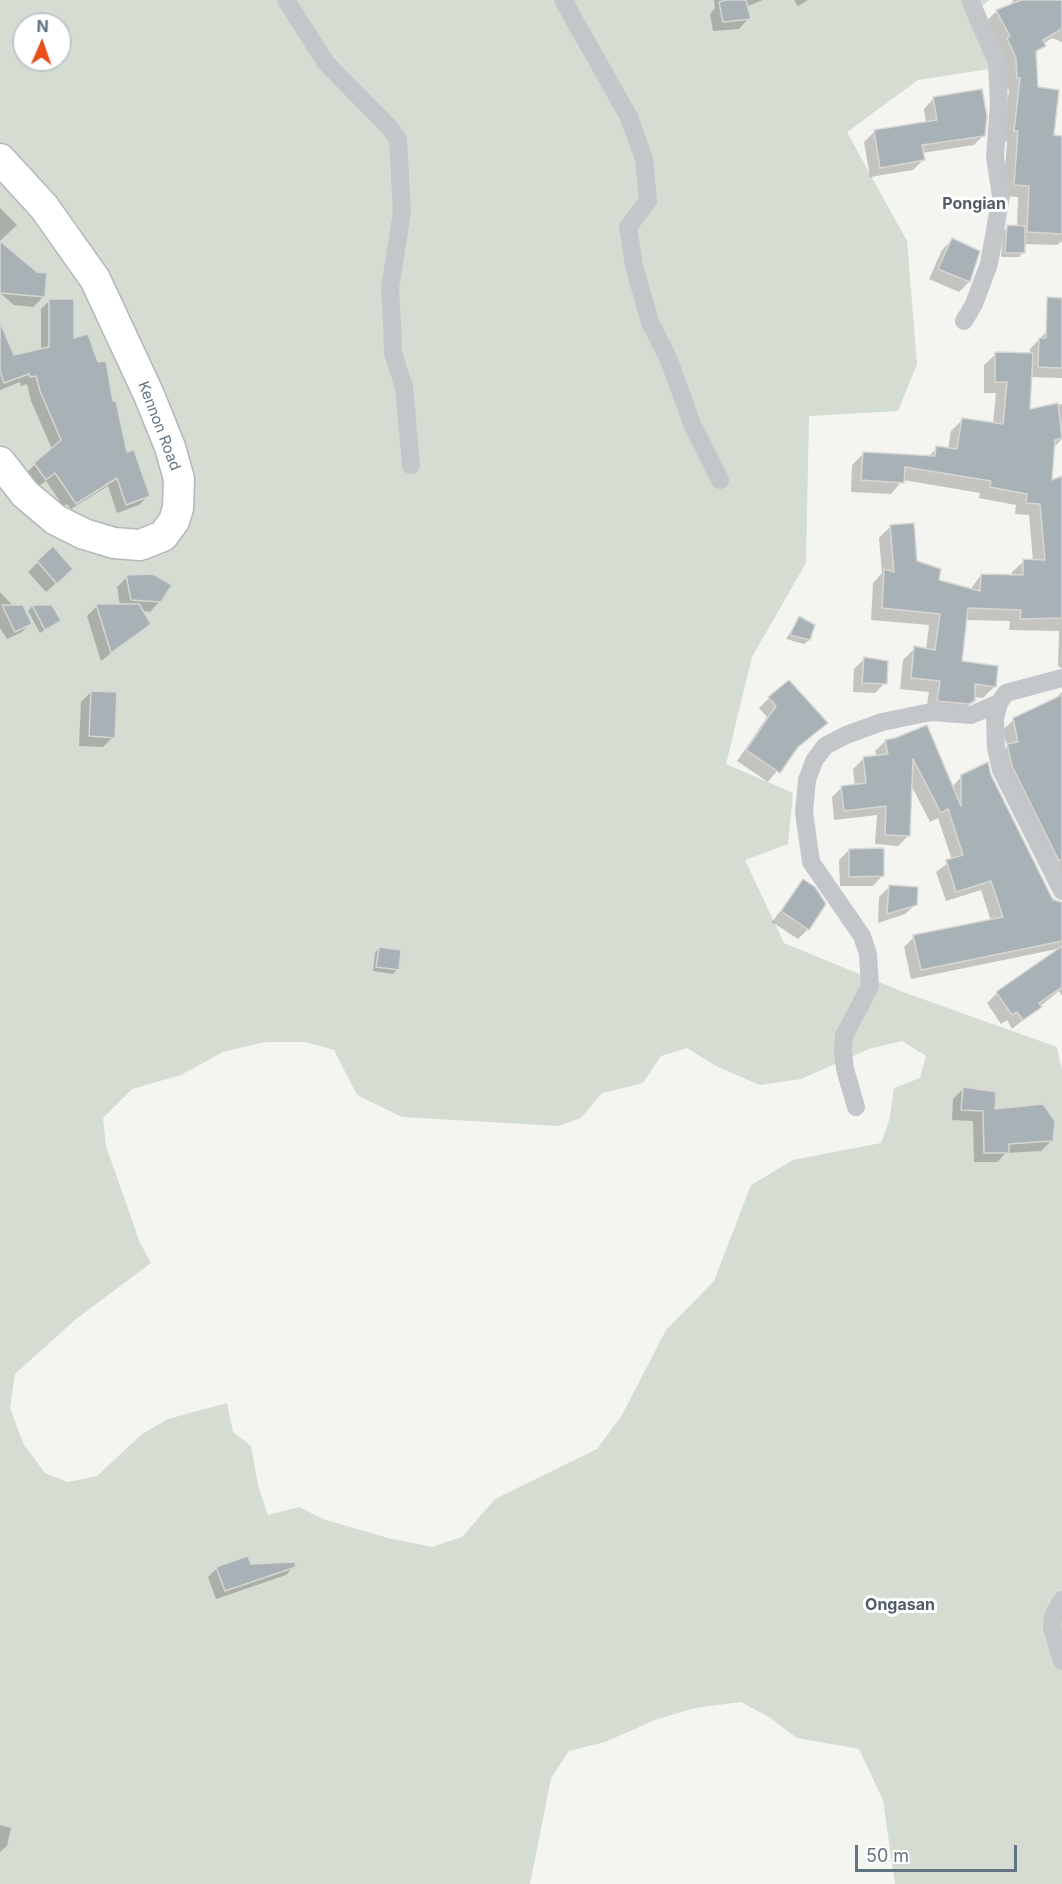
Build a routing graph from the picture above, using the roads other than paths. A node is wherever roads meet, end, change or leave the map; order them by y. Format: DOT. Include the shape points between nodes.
graph roads {
  1 [pos="286,0"];
  2 [pos="563,0"];
  3 [pos="970,0"];
  4 [pos="0,159"];
  5 [pos="964,321"];
  6 [pos="0,462"];
  7 [pos="411,465"];
  8 [pos="720,480"];
  9 [pos="1062,678"];
  10 [pos="999,703"];
  11 [pos="1062,891"];
  12 [pos="856,1107"];
  13 [pos="1062,1600"];
  14 [pos="1062,1661"];
  1 -- 7 [label="street" via="326,63 398,140 402,212 394,254 391,310 393,353 404,387"];
  2 -- 8 [label="street" via="629,117 644,159 648,201 628,227 634,266 650,322"];
  3 -- 5 [label="street" via="997,63 995,157 1001,196 989,264"];
  4 -- 6 [label="highway, Kennon Road" via="44,207 95,279 170,447 179,479 178,508 163,536 140,545 114,543 56,520 25,494"];
  9 -- 10 [label="street" via="1013,689"];
  10 -- 11 [label="street" via="996,748 1001,770"];
  10 -- 12 [label="street" via="971,715 931,712 882,722 846,735 825,746 807,780 804,812 811,862 862,936 868,954 870,986 844,1036 845,1069"];
  13 -- 14 [label="street" via="1053,1616 1052,1628"];
}
